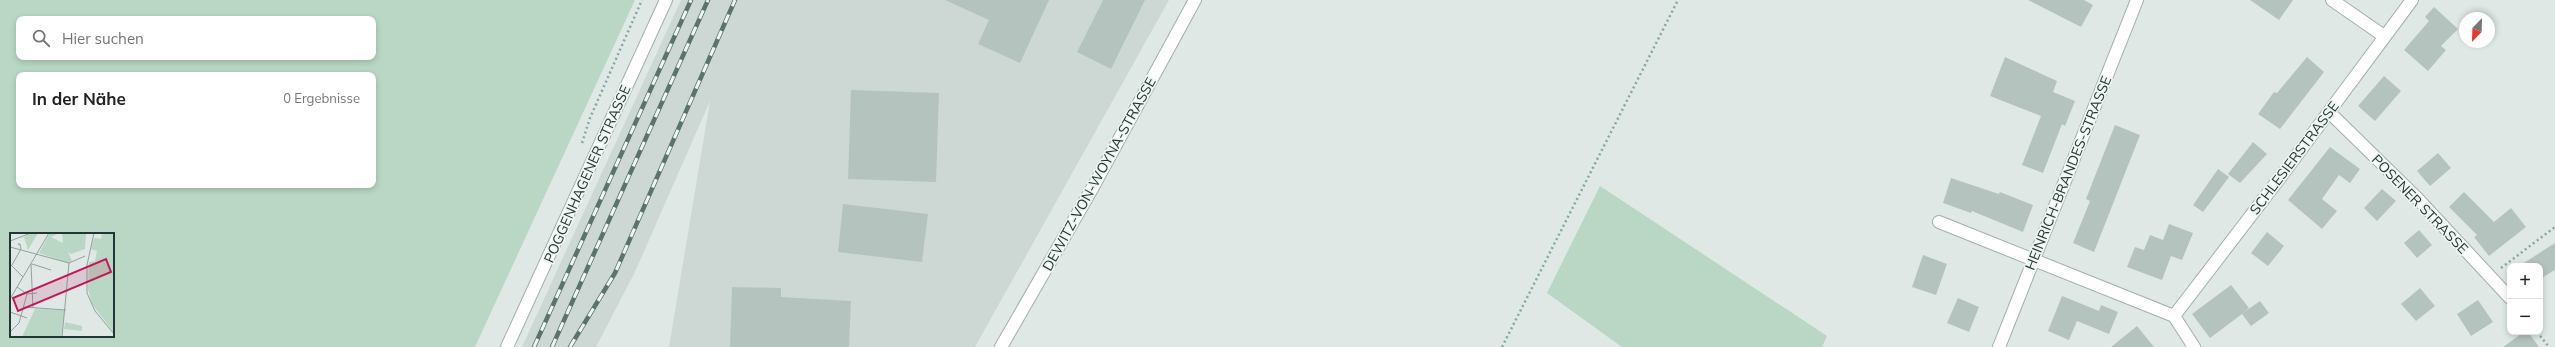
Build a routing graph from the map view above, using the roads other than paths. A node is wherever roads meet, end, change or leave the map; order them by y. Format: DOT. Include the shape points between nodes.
graph roads {
  1 [pos="666,0"];
  2 [pos="1195,0"];
  3 [pos="2137,0"];
  4 [pos="2332,0"];
  5 [pos="2412,0"];
  6 [pos="2384,36"];
  7 [pos="2329,112"];
  8 [pos="1939,222"];
  9 [pos="2033,260"];
  10 [pos="2507,295"];
  11 [pos="2174,316"];
  12 [pos="507,347"];
  13 [pos="1001,347"];
  14 [pos="1999,347"];
  15 [pos="2194,347"];
  1 -- 12 [label="street, POGGENHAGENER STRASSE"];
  2 -- 13 [label="street, DEWITZ-VON-WOYNA-STRASSE" via="1093,187"];
  3 -- 9 [label="street, HEINRICH-BRANDES-STRASSE"];
  4 -- 6 [label="street"];
  5 -- 6 [label="street, SCHLESIERSTRASSE"];
  6 -- 7 [label="street, SCHLESIERSTRASSE"];
  7 -- 10 [label="street, POSENER STRASSE" via="2416,198"];
  7 -- 11 [label="street, SCHLESIERSTRASSE"];
  8 -- 9 [label="street"];
  9 -- 11 [label="street"];
  9 -- 14 [label="street, HEINRICH-BRANDES-STRASSE"];
  11 -- 15 [label="street"];
}
